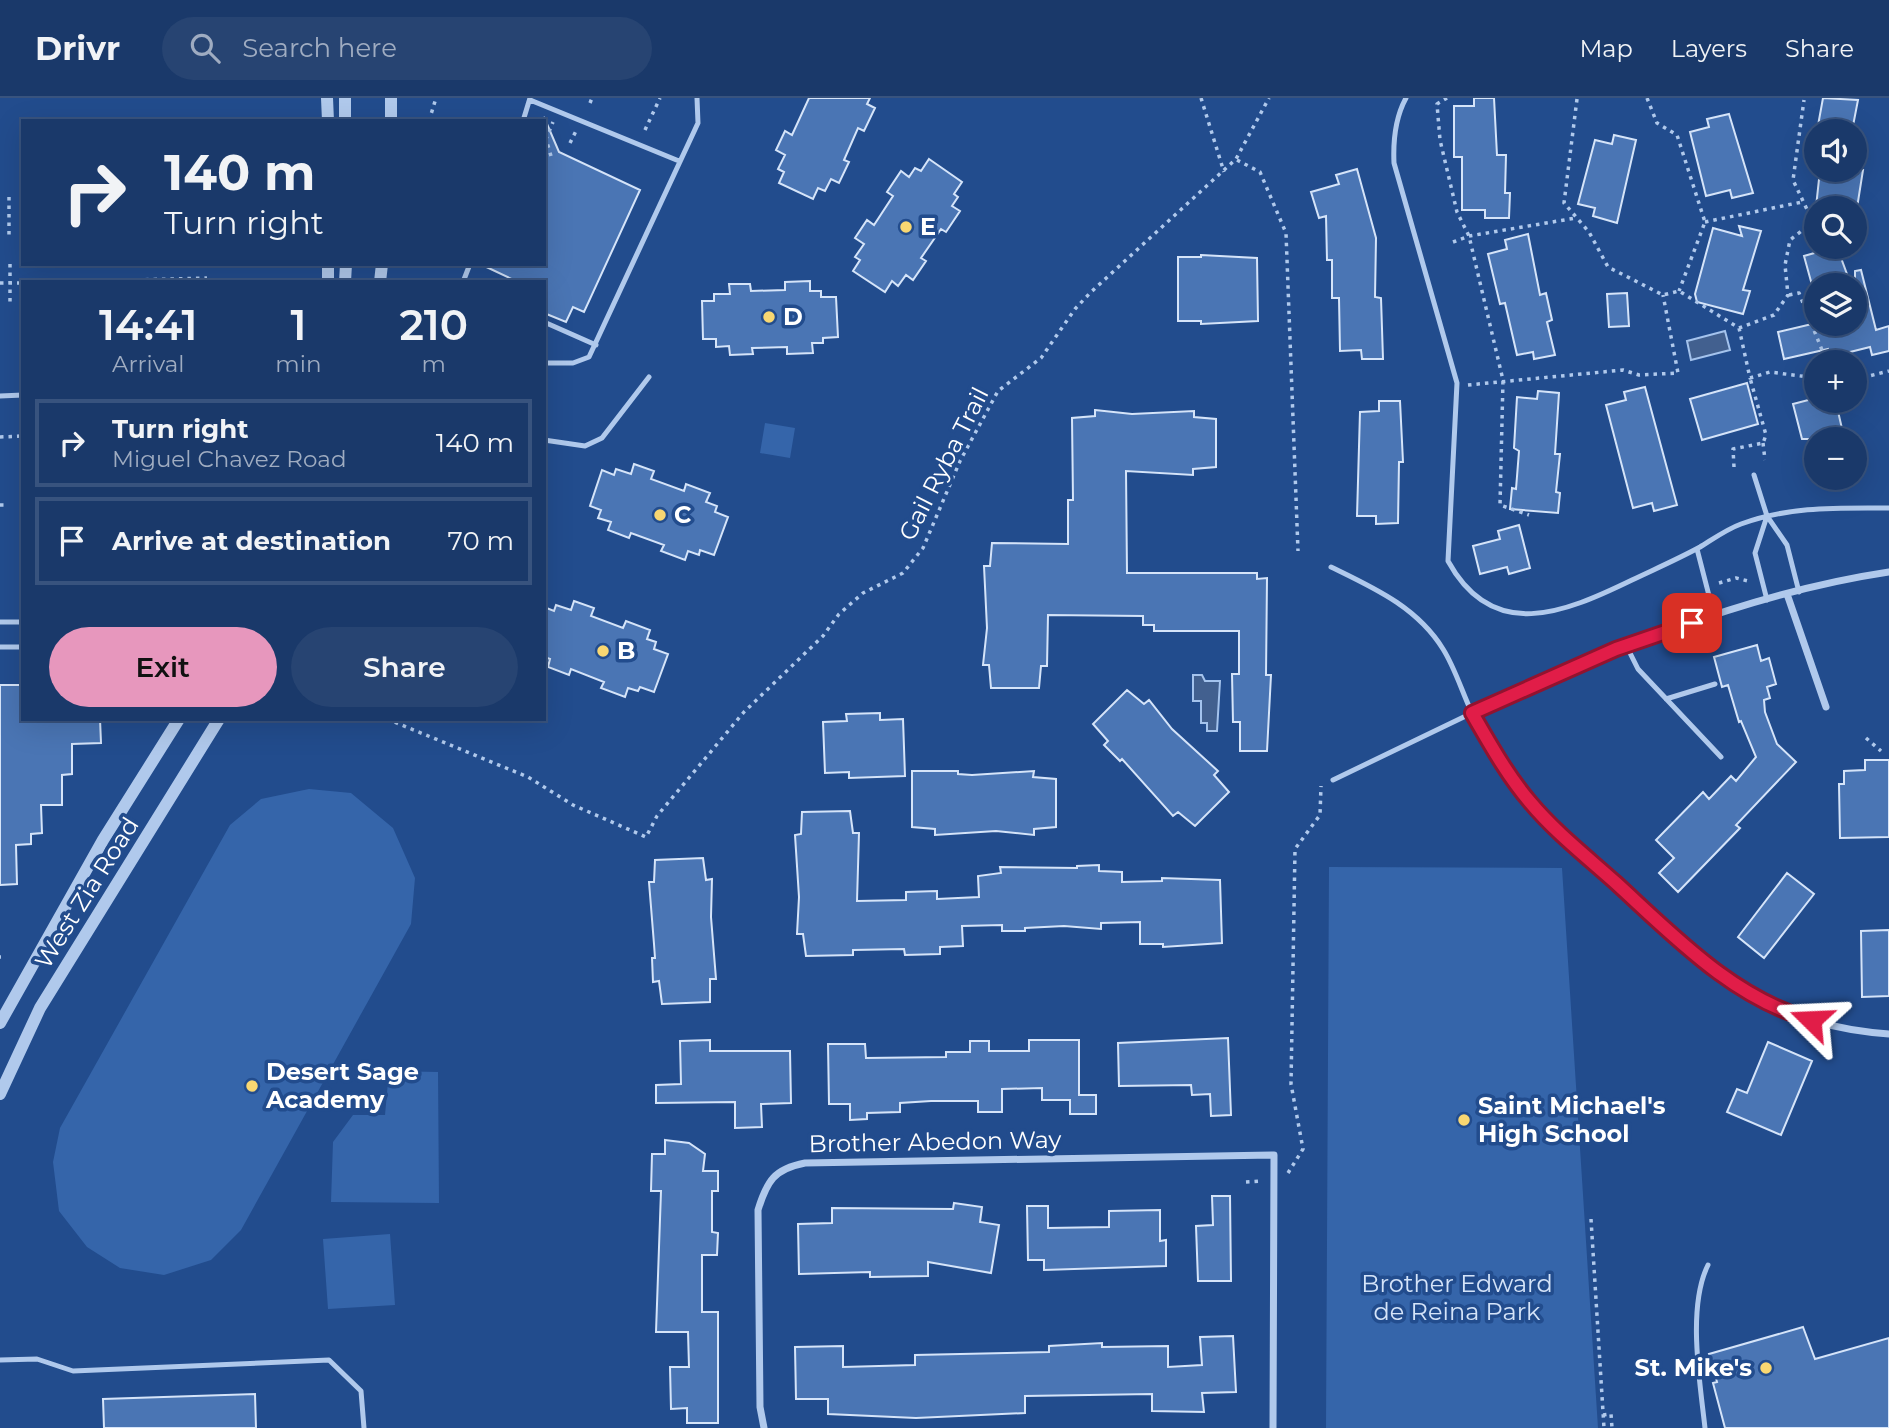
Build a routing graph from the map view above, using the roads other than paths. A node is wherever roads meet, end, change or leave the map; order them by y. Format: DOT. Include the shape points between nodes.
graph roads {
  1 [pos="327,98"];
  2 [pos="345,98"];
  3 [pos="391,98"];
  4 [pos="697,98"];
  5 [pos="1406,98"];
  6 [pos="530,99"];
  7 [pos="328,119"];
  8 [pos="345,119"];
  9 [pos="391,119"];
  10 [pos="524,119"];
  11 [pos="679,161"];
  12 [pos="546,323"];
  13 [pos="596,345"];
  14 [pos="546,363"];
  15 [pos="649,377"];
  16 [pos="21,395"];
  17 [pos="0,396"];
  18 [pos="546,440"];
  19 [pos="1754,475"];
  20 [pos="1889,508"];
  21 [pos="1767,516"];
  22 [pos="1697,549"];
  23 [pos="1331,568"];
  24 [pos="1889,572"];
  25 [pos="1799,592"];
  26 [pos="1787,594"];
  27 [pos="1767,600"];
  28 [pos="1714,615"];
  29 [pos="0,622"];
  30 [pos="21,622"];
  31 [pos="1626,645"];
  32 [pos="0,647"];
  33 [pos="21,647"];
  34 [pos="1715,684"];
  35 [pos="1667,699"];
  36 [pos="1826,707"];
  37 [pos="1472,713"];
  38 [pos="178,721"];
  39 [pos="218,721"];
  40 [pos="1721,757"];
  41 [pos="1332,780"];
  42 [pos="0,1023"];
  43 [pos="1889,1034"];
  44 [pos="0,1094"];
  45 [pos="1708,1265"];
  46 [pos="0,1360"];
  47 [pos="363,1428"];
  48 [pos="764,1428"];
  49 [pos="1273,1428"];
  50 [pos="1705,1428"];
  1 -- 7 [label="street"];
  2 -- 8 [label="street"];
  3 -- 9 [label="street"];
  4 -- 11 [label="lane" via="698,123"];
  5 -- 22 [label="lane" via="1393,141 1394,163 1457,386 1448,561 1458,579 1477,599 1503,611 1534,615 1568,608"];
  6 -- 10 [label="lane"];
  6 -- 11 [label="lane"];
  11 -- 13 [label="lane"];
  12 -- 13 [label="lane"];
  13 -- 14 [label="lane" via="589,357 581,360"];
  15 -- 18 [label="lane" via="602,438 585,446"];
  16 -- 17 [label="lane"];
  19 -- 21 [label="lane"];
  20 -- 21 [label="lane" via="1814,508"];
  21 -- 22 [label="lane" via="1739,524"];
  21 -- 25 [label="lane" via="1787,545"];
  21 -- 27 [label="lane" via="1755,553"];
  22 -- 28 [label="lane"];
  23 -- 37 [label="lane" via="1390,596 1426,627 1443,649"];
  24 -- 25 [label="street"];
  25 -- 26 [label="street"];
  26 -- 27 [label="street"];
  26 -- 36 [label="street"];
  27 -- 28 [label="street"];
  28 -- 31 [label="street"];
  29 -- 30 [label="lane"];
  31 -- 35 [label="lane" via="1638,669"];
  31 -- 37 [label="street"];
  32 -- 33 [label="lane"];
  34 -- 35 [label="lane"];
  35 -- 40 [label="lane"];
  37 -- 41 [label="lane"];
  37 -- 43 [label="street" via="1531,804 1726,980 1793,1015 1843,1029"];
  38 -- 42 [label="street, West Zia Road" via="103,840"];
  39 -- 44 [label="street, West Zia Road" via="40,1008"];
  45 -- 50 [label="lane" via="1698,1302"];
  46 -- 47 [label="lane" via="37,1359 73,1371 329,1360 361,1391"];
  48 -- 49 [label="street, Brother Abedon Way" via="758,1210 764,1190 787,1166 1274,1155"];
}
